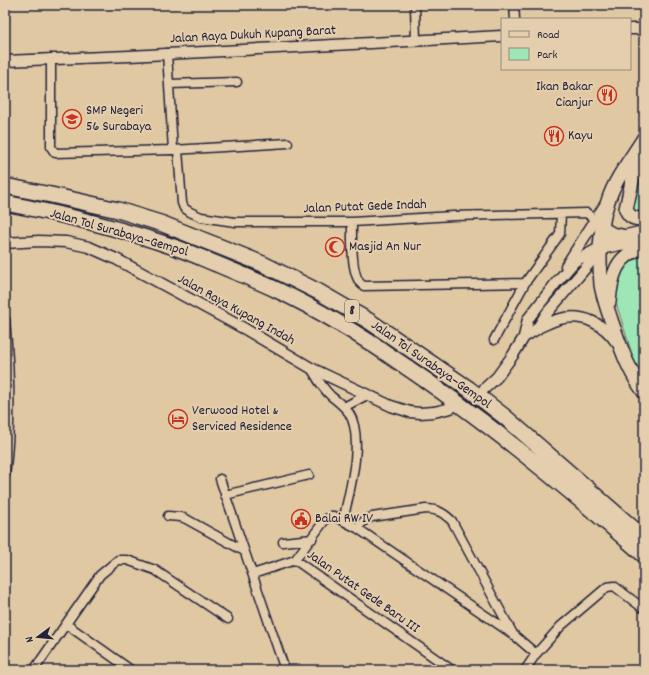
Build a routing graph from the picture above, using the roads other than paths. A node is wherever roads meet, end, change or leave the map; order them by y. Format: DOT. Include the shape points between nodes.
graph roads {
  1 [pos="415,5"];
  2 [pos="514,5"];
  3 [pos="515,18"];
  4 [pos="644,28"];
  5 [pos="631,29"];
  6 [pos="501,36"];
  7 [pos="416,40"];
  8 [pos="167,53"];
  9 [pos="51,58"];
  10 [pos="5,61"];
  11 [pos="238,82"];
  12 [pos="169,84"];
  13 [pos="642,142"];
  14 [pos="288,143"];
  15 [pos="176,150"];
  16 [pos="5,186"];
  17 [pos="5,203"];
  18 [pos="561,214"];
  19 [pos="644,219"];
  20 [pos="352,222"];
  21 [pos="598,224"];
  22 [pos="644,231"];
  23 [pos="622,236"];
  24 [pos="644,240"];
  25 [pos="5,244"];
  26 [pos="644,248"];
  27 [pos="600,249"];
  28 [pos="556,283"];
  29 [pos="525,284"];
  30 [pos="608,312"];
  31 [pos="5,319"];
  32 [pos="537,329"];
  33 [pos="524,337"];
  34 [pos="494,340"];
  35 [pos="7,359"];
  36 [pos="626,362"];
  37 [pos="311,368"];
  38 [pos="484,389"];
  39 [pos="644,392"];
  40 [pos="367,395"];
  41 [pos="344,407"];
  42 [pos="451,408"];
  43 [pos="5,475"];
  44 [pos="308,475"];
  45 [pos="220,479"];
  46 [pos="225,495"];
  47 [pos="168,516"];
  48 [pos="343,521"];
  49 [pos="357,528"];
  50 [pos="644,538"];
  51 [pos="312,539"];
  52 [pos="283,542"];
  53 [pos="244,550"];
  54 [pos="644,555"];
  55 [pos="295,560"];
  56 [pos="253,574"];
  57 [pos="644,609"];
  58 [pos="228,619"];
  59 [pos="66,624"];
  60 [pos="514,635"];
  61 [pos="536,654"];
  62 [pos="34,670"];
  63 [pos="131,670"];
  64 [pos="285,670"];
  65 [pos="452,670"];
  66 [pos="525,670"];
  1 -- 7 [label="street"];
  2 -- 3 [label="street"];
  4 -- 5 [label="street"];
  6 -- 7 [label="street, Jalan Raya Dukuh Kupang Barat"];
  7 -- 8 [label="street, Jalan Raya Dukuh Kupang Barat"];
  8 -- 9 [label="street, Jalan Raya Dukuh Kupang Barat"];
  8 -- 12 [label="street, Jalan Putat Gede Indah"];
  9 -- 10 [label="street, Jalan Raya Dukuh Kupang Barat"];
  9 -- 15 [label="street" via="51,147 55,153"];
  11 -- 12 [label="street"];
  12 -- 15 [label="street, Jalan Putat Gede Indah"];
  13 -- 19 [label="main road" via="626,209 631,217"];
  13 -- 21 [label="main road" via="623,169"];
  14 -- 15 [label="street"];
  15 -- 20 [label="street, Jalan Putat Gede Indah" via="182,203 184,208 201,217 235,222"];
  16 -- 50 [label="highway, Jalan Tol Surabaya–Gempol / 8" via="118,210 163,224 263,264 319,292 370,321 475,393"];
  17 -- 54 [label="highway, Jalan Tol Surabaya–Gempol / 8" via="58,213 176,247 277,290 322,314 362,337 456,401 527,456"];
  18 -- 20 [label="street, Jalan Putat Gede Indah" via="453,216"];
  18 -- 21 [label="street, Jalan Putat Gede Indah" via="587,213"];
  18 -- 29 [label="street" via="560,234"];
  20 -- 29 [label="street" via="354,266 360,285"];
  21 -- 23 [label="main road" via="612,234"];
  21 -- 27 [label="main road"];
  21 -- 28 [label="street"];
  22 -- 23 [label="street"];
  23 -- 27 [label="street"];
  24 -- 27 [label="street"];
  25 -- 37 [label="street, Jalan Raya Kupang Indah" via="39,241 89,247 239,326"];
  26 -- 30 [label="main road" via="629,253 618,265 611,282"];
  27 -- 28 [label="street" via="575,261"];
  27 -- 30 [label="main road" via="602,287"];
  27 -- 32 [label="street" via="547,313"];
  28 -- 33 [label="street" via="528,319"];
  29 -- 34 [label="street"];
  30 -- 36 [label="main road"];
  31 -- 35 [label="street"];
  32 -- 33 [label="street"];
  32 -- 36 [label="street" via="568,317 589,320 611,335"];
  33 -- 38 [label="street" via="497,377"];
  35 -- 43 [label="street" via="10,428"];
  36 -- 39 [label="main road"];
  37 -- 40 [label="street, Jalan Raya Kupang Indah"];
  37 -- 41 [label="street" via="324,388"];
  40 -- 41 [label="street"];
  40 -- 42 [label="street, Jalan Raya Kupang Indah" via="410,412 434,412"];
  41 -- 48 [label="street" via="354,423 355,444 354,468"];
  44 -- 46 [label="street"];
  45 -- 46 [label="street"];
  46 -- 53 [label="street"];
  47 -- 53 [label="street" via="181,517"];
  48 -- 49 [label="street"];
  48 -- 51 [label="street" via="334,516 328,518"];
  49 -- 60 [label="street"];
  49 -- 60 [label="street" via="372,517 426,509 444,514 452,521"];
  51 -- 52 [label="street"];
  51 -- 55 [label="street"];
  53 -- 56 [label="street"];
  55 -- 56 [label="street, Jalan Putat Gede Baru III"];
  55 -- 65 [label="street, Jalan Putat Gede Baru III"];
  56 -- 64 [label="street"];
  57 -- 61 [label="street" via="614,586 607,586 561,626"];
  58 -- 59 [label="street" via="155,570 127,560 118,560 98,578"];
  59 -- 62 [label="street"];
  59 -- 63 [label="street"];
  60 -- 61 [label="street"];
  61 -- 66 [label="street"];
}
